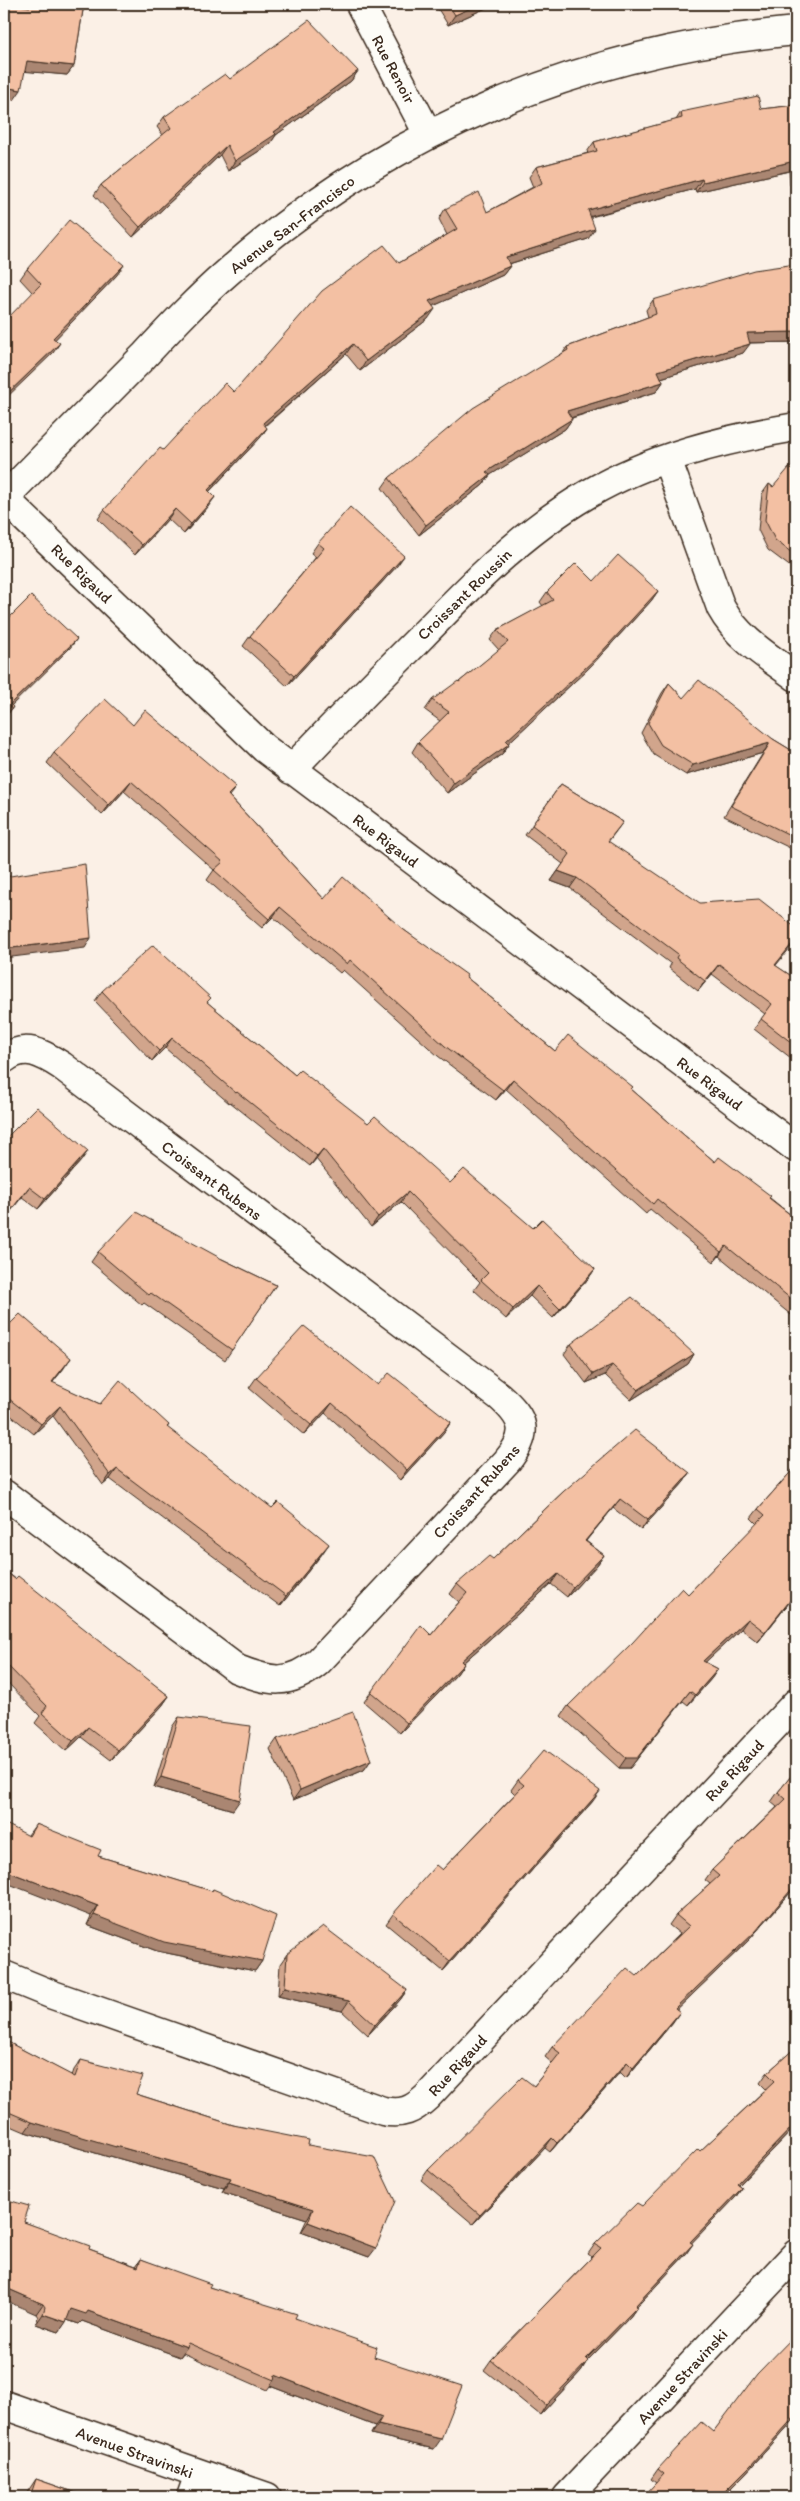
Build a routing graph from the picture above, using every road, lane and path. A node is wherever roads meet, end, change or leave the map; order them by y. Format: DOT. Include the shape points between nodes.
graph roads {
  1 [pos="360,4"];
  2 [pos="796,31"];
  3 [pos="428,134"];
  4 [pos="796,427"];
  5 [pos="667,459"];
  6 [pos="4,498"];
  7 [pos="796,677"];
  8 [pos="291,770"];
  9 [pos="4,1059"];
  10 [pos="796,1148"];
  11 [pos="4,1494"];
  12 [pos="796,1704"];
  13 [pos="4,1975"];
  14 [pos="796,2254"];
  15 [pos="4,2405"];
  16 [pos="195,2486"];
  17 [pos="267,2497"];
  18 [pos="567,2497"];
  1 -- 3 [label="street, Rue Renoir"];
  2 -- 3 [label="street, Avenue San-Francisco" via="714,41 634,57 511,97"];
  3 -- 6 [label="street, Avenue San-Francisco" via="317,201 246,256 202,296"];
  4 -- 5 [label="street, Croissant Roussin" via="729,440"];
  5 -- 7 [label="street" via="728,620 748,641"];
  5 -- 8 [label="street, Croissant Roussin" via="588,494 557,513 507,552"];
  6 -- 8 [label="street, Rue Rigaud" via="250,735"];
  8 -- 10 [label="street, Rue Rigaud"];
  9 -- 11 [label="street, Croissant Rubens" via="27,1049 62,1066 499,1396 516,1414 522,1432 517,1449 318,1662 294,1678 280,1680 236,1669"];
  12 -- 13 [label="street, Rue Rigaud" via="427,2097 406,2112 383,2111"];
  14 -- 18 [label="street, Avenue Stravinski"];
  15 -- 16 [label="street, Avenue Stravinski"];
  16 -- 17 [label="street, Avenue Stravinski"];
}
